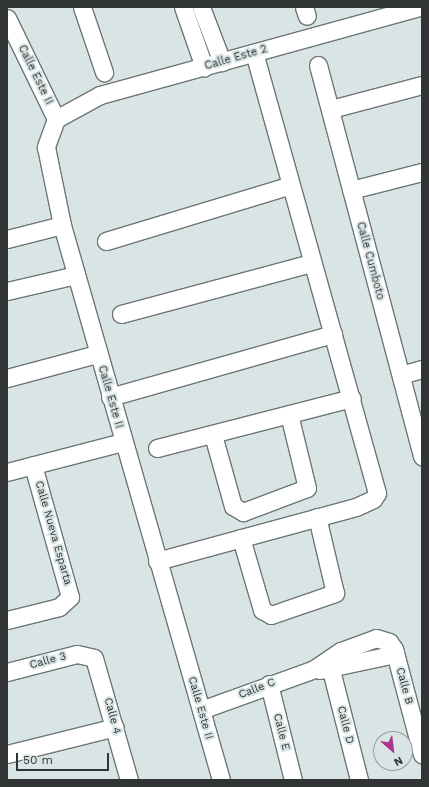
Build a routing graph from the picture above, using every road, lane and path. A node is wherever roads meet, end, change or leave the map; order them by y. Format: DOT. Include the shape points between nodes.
graph roads {
  1 [pos="183,7"];
  2 [pos="201,7"];
  3 [pos="419,7"];
  4 [pos="87,8"];
  5 [pos="7,18"];
  6 [pos="254,53"];
  7 [pos="222,62"];
  8 [pos="318,66"];
  9 [pos="204,67"];
  10 [pos="104,72"];
  11 [pos="422,85"];
  12 [pos="331,109"];
  13 [pos="56,119"];
  14 [pos="422,172"];
  15 [pos="291,185"];
  16 [pos="351,190"];
  17 [pos="62,225"];
  18 [pos="7,239"];
  19 [pos="106,241"];
  20 [pos="312,263"];
  21 [pos="76,276"];
  22 [pos="7,291"];
  23 [pos="121,314"];
  24 [pos="333,334"];
  25 [pos="97,354"];
  26 [pos="422,369"];
  27 [pos="401,375"];
  28 [pos="7,378"];
  29 [pos="110,398"];
  30 [pos="352,398"];
  31 [pos="289,414"];
  32 [pos="213,435"];
  33 [pos="122,442"];
  34 [pos="158,448"];
  35 [pos="422,454"];
  36 [pos="33,465"];
  37 [pos="7,472"];
  38 [pos="317,517"];
  39 [pos="241,538"];
  40 [pos="158,561"];
  41 [pos="7,620"];
  42 [pos="392,648"];
  43 [pos="89,655"];
  44 [pos="322,670"];
  45 [pos="7,672"];
  46 [pos="269,684"];
  47 [pos="201,710"];
  48 [pos="115,727"];
  49 [pos="7,754"];
  50 [pos="422,754"];
  51 [pos="129,780"];
  52 [pos="221,780"];
  53 [pos="293,780"];
  54 [pos="359,780"];
  1 -- 9 [label="street"];
  2 -- 7 [label="street"];
  3 -- 6 [label="street, Calle Este 2"];
  4 -- 10 [label="street"];
  5 -- 13 [label="street, Calle Este II"];
  6 -- 7 [label="street, Calle Este 2"];
  6 -- 15 [label="street"];
  7 -- 9 [label="street, Calle Este 2"];
  8 -- 12 [label="street, Calle Cumboto"];
  9 -- 13 [label="street, Calle Este 2" via="100,95"];
  11 -- 12 [label="street"];
  12 -- 16 [label="street, Calle Cumboto"];
  13 -- 17 [label="street, Calle Este II" via="46,147"];
  14 -- 16 [label="street"];
  15 -- 19 [label="street"];
  15 -- 20 [label="street"];
  16 -- 27 [label="street, Calle Cumboto"];
  17 -- 18 [label="street"];
  17 -- 21 [label="street, Calle Este II"];
  20 -- 23 [label="street"];
  20 -- 24 [label="street"];
  21 -- 22 [label="street"];
  21 -- 25 [label="street, Calle Este II"];
  24 -- 29 [label="street"];
  24 -- 30 [label="street"];
  25 -- 28 [label="street"];
  25 -- 29 [label="street, Calle Este II"];
  26 -- 27 [label="street"];
  27 -- 35 [label="street, Calle Cumboto"];
  29 -- 33 [label="street, Calle Este II"];
  30 -- 31 [label="street"];
  30 -- 38 [label="street" via="377,493 366,503"];
  31 -- 32 [label="street"];
  31 -- 32 [label="street" via="307,488 304,492 243,512 233,506"];
  32 -- 34 [label="street"];
  33 -- 36 [label="street"];
  33 -- 40 [label="street, Calle Este II"];
  36 -- 37 [label="street"];
  36 -- 41 [label="street, Calle Nueva Esparta" via="70,591 68,601 58,607"];
  38 -- 39 [label="street"];
  38 -- 39 [label="street" via="335,593 271,615 262,610"];
  39 -- 40 [label="street"];
  40 -- 47 [label="street, Calle Este II"];
  42 -- 44 [label="street, Calle C" via="376,638 365,640 328,657"];
  42 -- 50 [label="street, Calle B"];
  43 -- 45 [label="street, Calle 3" via="77,654"];
  43 -- 48 [label="street, Calle 4" via="97,664"];
  44 -- 46 [label="street, Calle C"];
  44 -- 54 [label="street, Calle D"];
  46 -- 47 [label="street, Calle C"];
  46 -- 53 [label="street, Calle E"];
  47 -- 52 [label="street, Calle Este II"];
  48 -- 49 [label="street"];
  48 -- 51 [label="street, Calle 4"];
}
